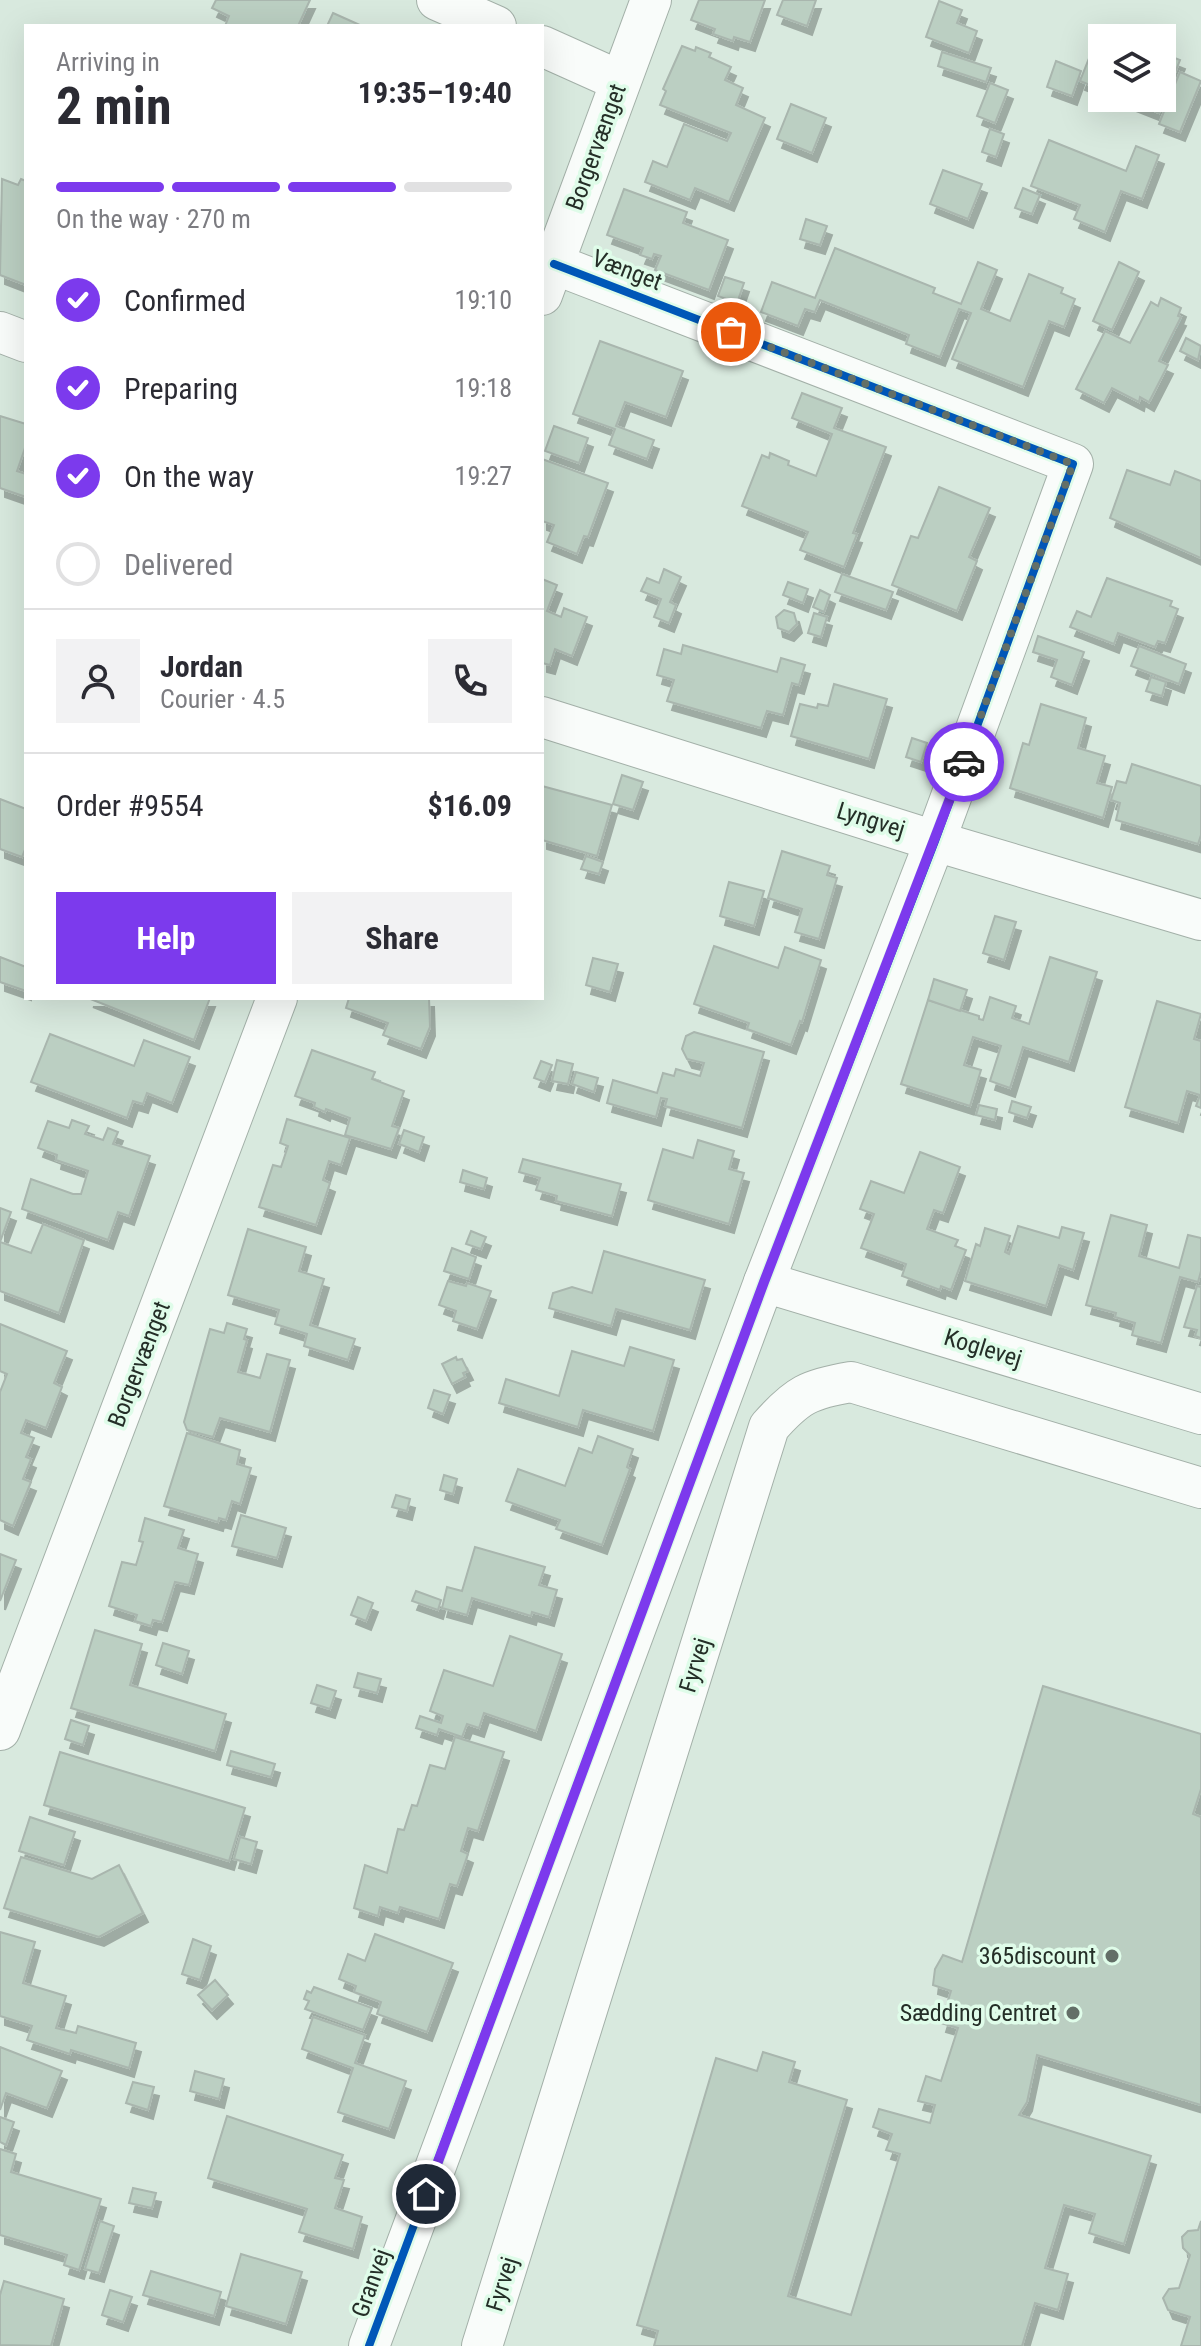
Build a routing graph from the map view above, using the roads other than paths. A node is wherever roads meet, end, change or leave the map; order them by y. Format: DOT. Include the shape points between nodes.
graph roads {
  1 [pos="437,0"];
  2 [pos="651,0"];
  3 [pos="491,24"];
  4 [pos="544,47"];
  5 [pos="620,81"];
  6 [pos="548,279"];
  7 [pos="0,332"];
  8 [pos="24,341"];
  9 [pos="544,718"];
  10 [pos="935,841"];
  11 [pos="1201,920"];
  12 [pos="276,1000"];
  13 [pos="764,1282"];
  14 [pos="1201,1414"];
  15 [pos="1201,1488"];
  16 [pos="0,1730"];
  17 [pos="369,2346"];
  18 [pos="482,2346"];
  1 -- 3 [label="street"];
  2 -- 5 [label="street, Borgervænget"];
  4 -- 5 [label="street"];
  5 -- 6 [label="street, Borgervænget"];
  6 -- 10 [label="street, Vænget" via="1073,464"];
  7 -- 8 [label="street"];
  9 -- 10 [label="street, Lyngvej"];
  10 -- 11 [label="street, Lyngvej"];
  10 -- 13 [label="street, Granvej"];
  12 -- 16 [label="street, Borgervænget"];
  13 -- 14 [label="street, Koglevej"];
  13 -- 17 [label="street, Granvej"];
  15 -- 18 [label="street, Fyrvej" via="851,1382 819,1387 790,1403 769,1427"];
}
